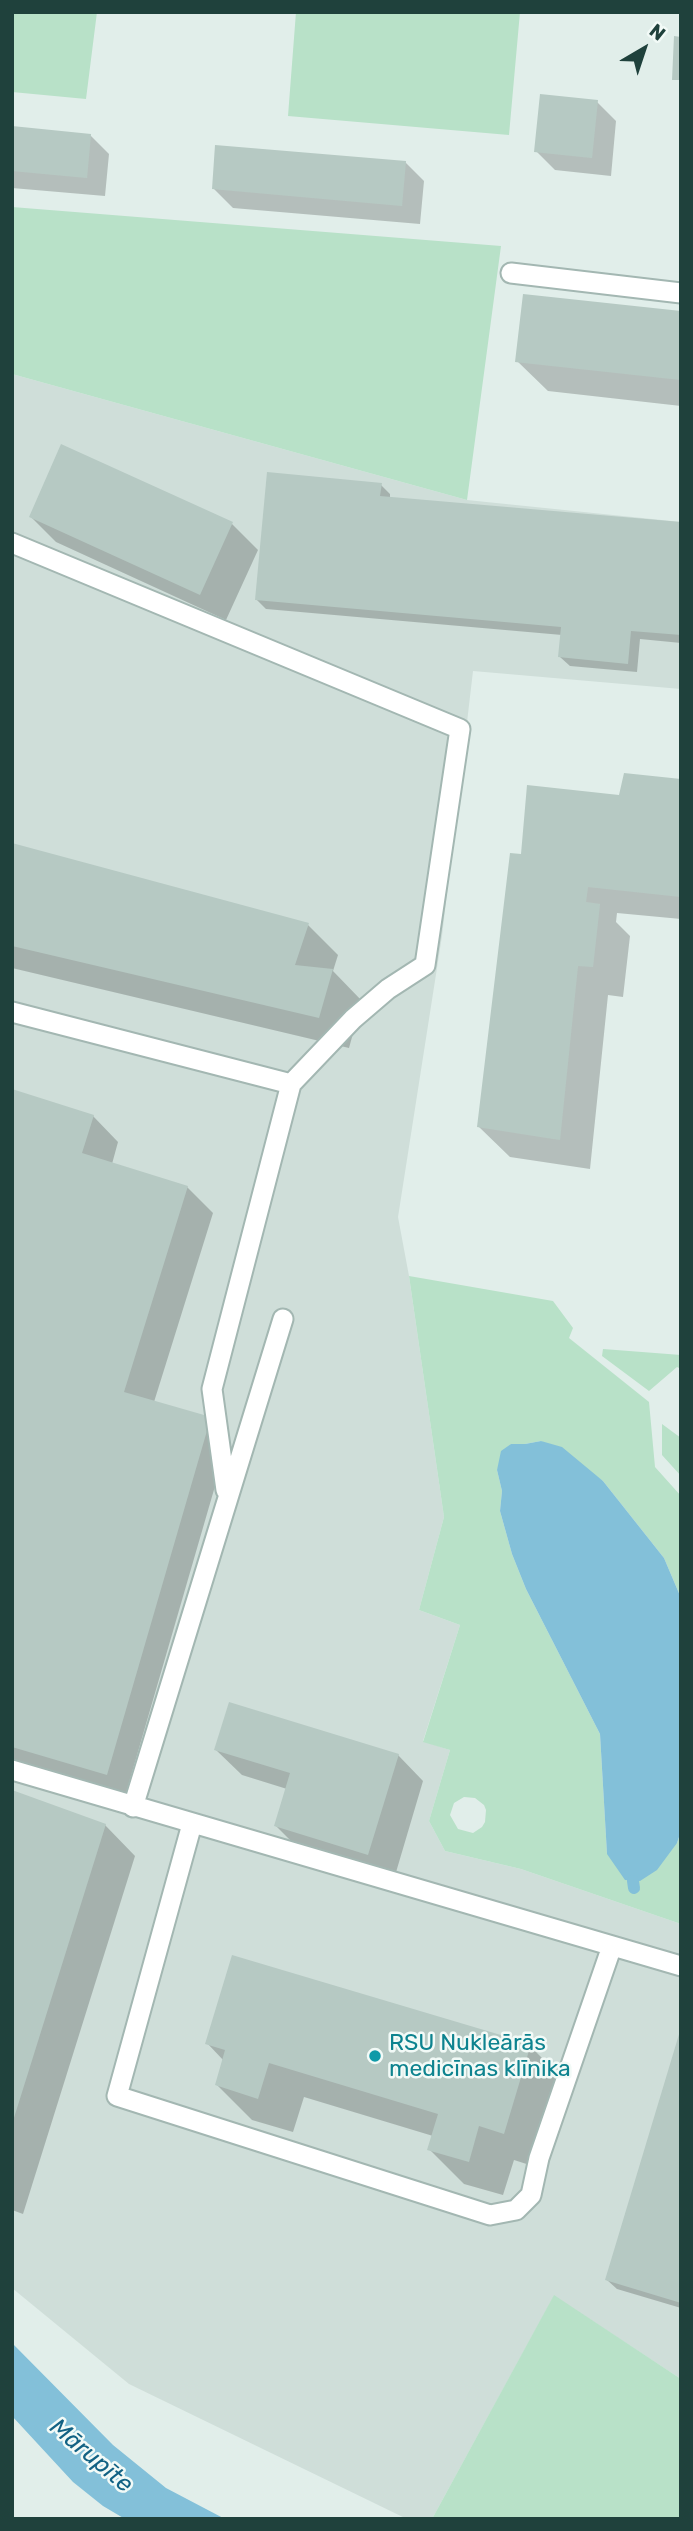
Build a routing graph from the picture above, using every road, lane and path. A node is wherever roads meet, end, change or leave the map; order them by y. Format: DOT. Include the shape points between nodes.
graph roads {
  1 [pos="511,273"];
  2 [pos="681,293"];
  3 [pos="12,543"];
  4 [pos="12,1012"];
  5 [pos="291,1084"];
  6 [pos="282,1319"];
  7 [pos="227,1498"];
  8 [pos="12,1770"];
  9 [pos="133,1807"];
  10 [pos="192,1824"];
  11 [pos="612,1946"];
  12 [pos="681,1966"];
  1 -- 2 [label="lane"];
  3 -- 5 [label="lane" via="460,729 425,965 352,1019"];
  4 -- 5 [label="lane"];
  5 -- 7 [label="lane" via="212,1389"];
  6 -- 7 [label="lane"];
  7 -- 9 [label="lane"];
  8 -- 9 [label="lane"];
  9 -- 10 [label="lane"];
  10 -- 11 [label="lane"];
  10 -- 11 [label="lane" via="117,2096 490,2215 516,2210 531,2194 539,2158"];
  11 -- 12 [label="lane"];
}
